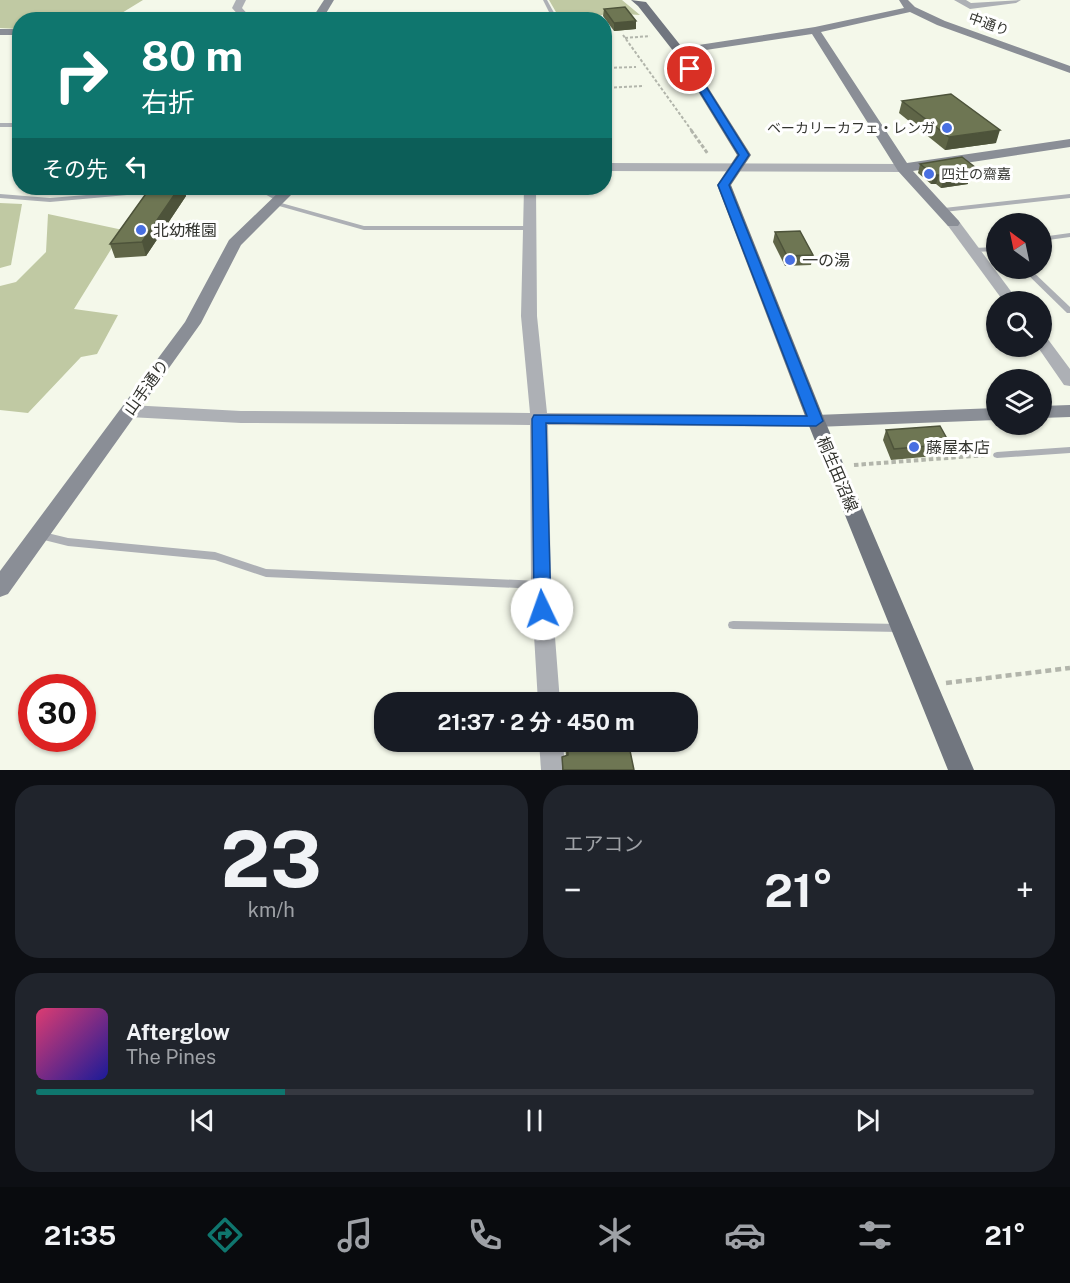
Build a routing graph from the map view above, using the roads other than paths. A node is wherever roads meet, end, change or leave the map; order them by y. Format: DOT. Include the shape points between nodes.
graph roads {
  1 [pos="636,0"];
  2 [pos="901,0"];
  3 [pos="958,0"];
  4 [pos="1016,0"];
  5 [pos="911,9"];
  6 [pos="815,30"];
  7 [pos="679,51"];
  8 [pos="1070,70"];
  9 [pos="1070,144"];
  10 [pos="612,167"];
  11 [pos="736,167"];
  12 [pos="903,168"];
  13 [pos="109,195"];
  14 [pos="530,195"];
  15 [pos="1070,195"];
  16 [pos="0,196"];
  17 [pos="281,196"];
  18 [pos="944,210"];
  19 [pos="953,223"];
  20 [pos="529,228"];
  21 [pos="1070,235"];
  22 [pos="1052,237"];
  23 [pos="974,249"];
  24 [pos="986,249"];
  25 [pos="1036,279"];
  26 [pos="1004,291"];
  27 [pos="1070,311"];
  28 [pos="1052,356"];
  29 [pos="1070,381"];
  30 [pos="129,411"];
  31 [pos="1070,411"];
  32 [pos="1052,412"];
  33 [pos="986,414"];
  34 [pos="539,419"];
  35 [pos="816,421"];
  36 [pos="1070,450"];
  37 [pos="997,455"];
  38 [pos="39,535"];
  39 [pos="541,585"];
  40 [pos="0,588"];
  41 [pos="733,625"];
  42 [pos="902,628"];
  43 [pos="548,692"];
  44 [pos="552,752"];
  45 [pos="553,770"];
  46 [pos="961,770"];
  1 -- 7 [label="main road, 桐生田沼線"];
  2 -- 5 [label="street, 中通り"];
  3 -- 4 [label="street" via="970,6"];
  5 -- 6 [label="street"];
  5 -- 8 [label="street, 中通り"];
  6 -- 7 [label="street"];
  6 -- 12 [label="street"];
  7 -- 11 [label="main road, 桐生田沼線" via="744,155"];
  9 -- 12 [label="street"];
  10 -- 11 [label="street"];
  11 -- 12 [label="street"];
  11 -- 35 [label="main road, 桐生田沼線" via="724,185"];
  12 -- 18 [label="street"];
  13 -- 16 [label="lane" via="50,200"];
  14 -- 20 [label="street"];
  15 -- 18 [label="lane"];
  17 -- 20 [label="lane" via="364,228"];
  17 -- 30 [label="street, 山手通り" via="234,243 193,323"];
  18 -- 19 [label="street"];
  19 -- 23 [label="street"];
  20 -- 34 [label="street" via="529,316"];
  21 -- 22 [label="lane"];
  23 -- 24 [label="lane"];
  23 -- 26 [label="street"];
  25 -- 27 [label="lane"];
  28 -- 29 [label="street"];
  30 -- 34 [label="street" via="241,417"];
  30 -- 38 [label="street, 山手通り"];
  31 -- 32 [label="street"];
  33 -- 35 [label="street"];
  34 -- 35 [label="street"];
  34 -- 39 [label="street"];
  35 -- 42 [label="main road, 桐生田沼線"];
  36 -- 37 [label="lane"];
  38 -- 39 [label="lane" via="68,542 215,556 266,573"];
  38 -- 40 [label="street, 山手通り"];
  39 -- 43 [label="street"];
  41 -- 42 [label="lane"];
  42 -- 46 [label="main road, 桐生田沼線"];
  44 -- 45 [label="street"];
}
